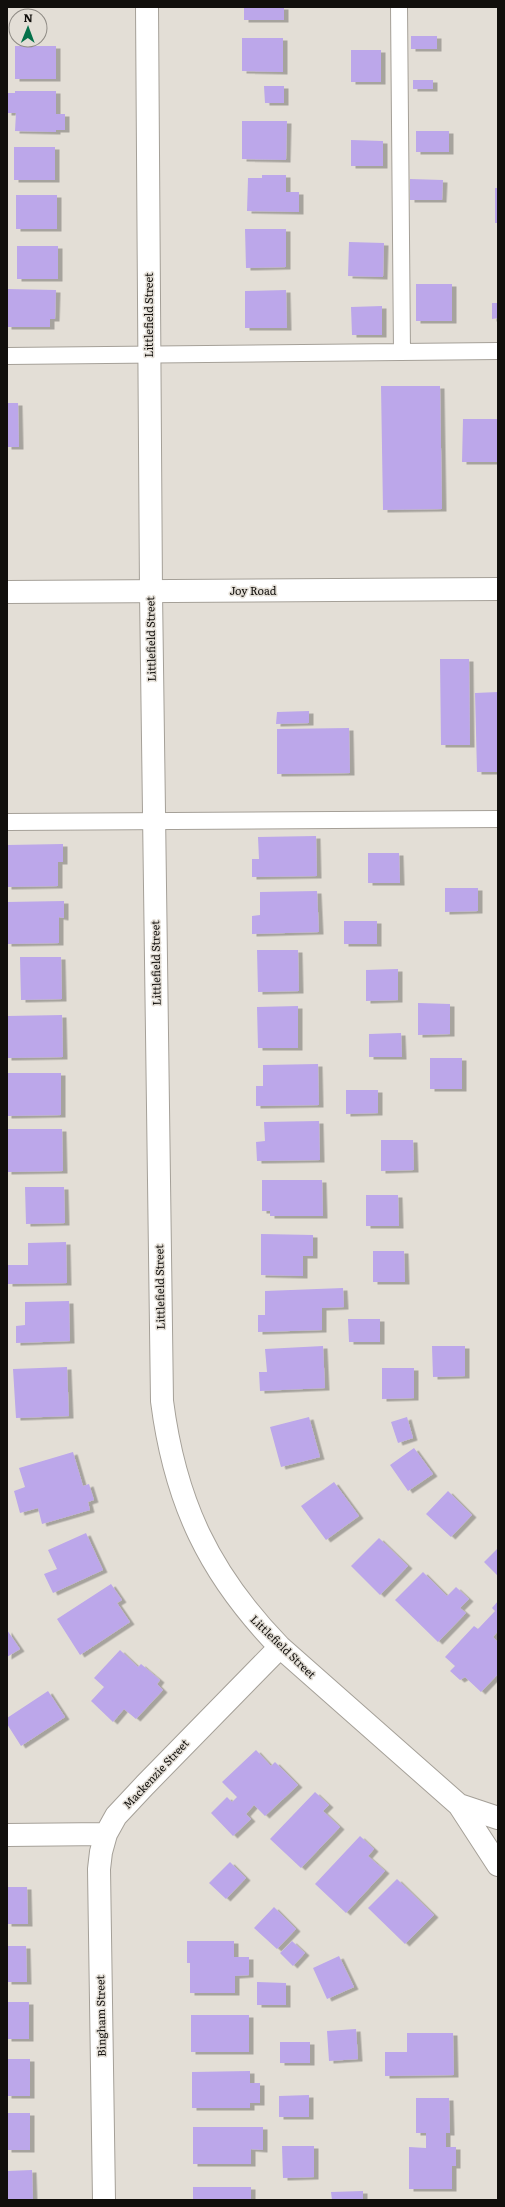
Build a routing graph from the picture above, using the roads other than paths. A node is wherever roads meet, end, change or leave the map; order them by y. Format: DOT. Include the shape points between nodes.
graph roads {
  1 [pos="147,7"];
  2 [pos="400,7"];
  3 [pos="498,351"];
  4 [pos="402,352"];
  5 [pos="7,356"];
  6 [pos="150,356"];
  7 [pos="498,589"];
  8 [pos="7,592"];
  9 [pos="151,592"];
  10 [pos="498,819"];
  11 [pos="154,821"];
  12 [pos="7,822"];
  13 [pos="280,1647"];
  14 [pos="458,1805"];
  15 [pos="498,1806"];
  16 [pos="498,1818"];
  17 [pos="106,1834"];
  18 [pos="7,1835"];
  19 [pos="498,1865"];
  20 [pos="104,2200"];
  1 -- 6 [label="street, Littlefield Street"];
  2 -- 4 [label="lane"];
  3 -- 4 [label="lane"];
  4 -- 6 [label="lane"];
  5 -- 6 [label="lane"];
  6 -- 9 [label="street, Littlefield Street"];
  7 -- 9 [label="street, Joy Road"];
  8 -- 9 [label="street, Joy Road"];
  9 -- 11 [label="street, Littlefield Street"];
  10 -- 11 [label="lane"];
  11 -- 12 [label="lane"];
  11 -- 13 [label="street, Littlefield Street" via="162,1401 166,1431 179,1488 202,1543 233,1594"];
  13 -- 14 [label="street, Littlefield Street"];
  13 -- 17 [label="street, Mackenzie Street" via="116,1816"];
  14 -- 15 [label="street"];
  14 -- 16 [label="street, Littlefield Street"];
  14 -- 19 [label="street, Littlefield Street"];
  17 -- 18 [label="street"];
  17 -- 20 [label="street, Bingham Street" via="99,1869"];
}
